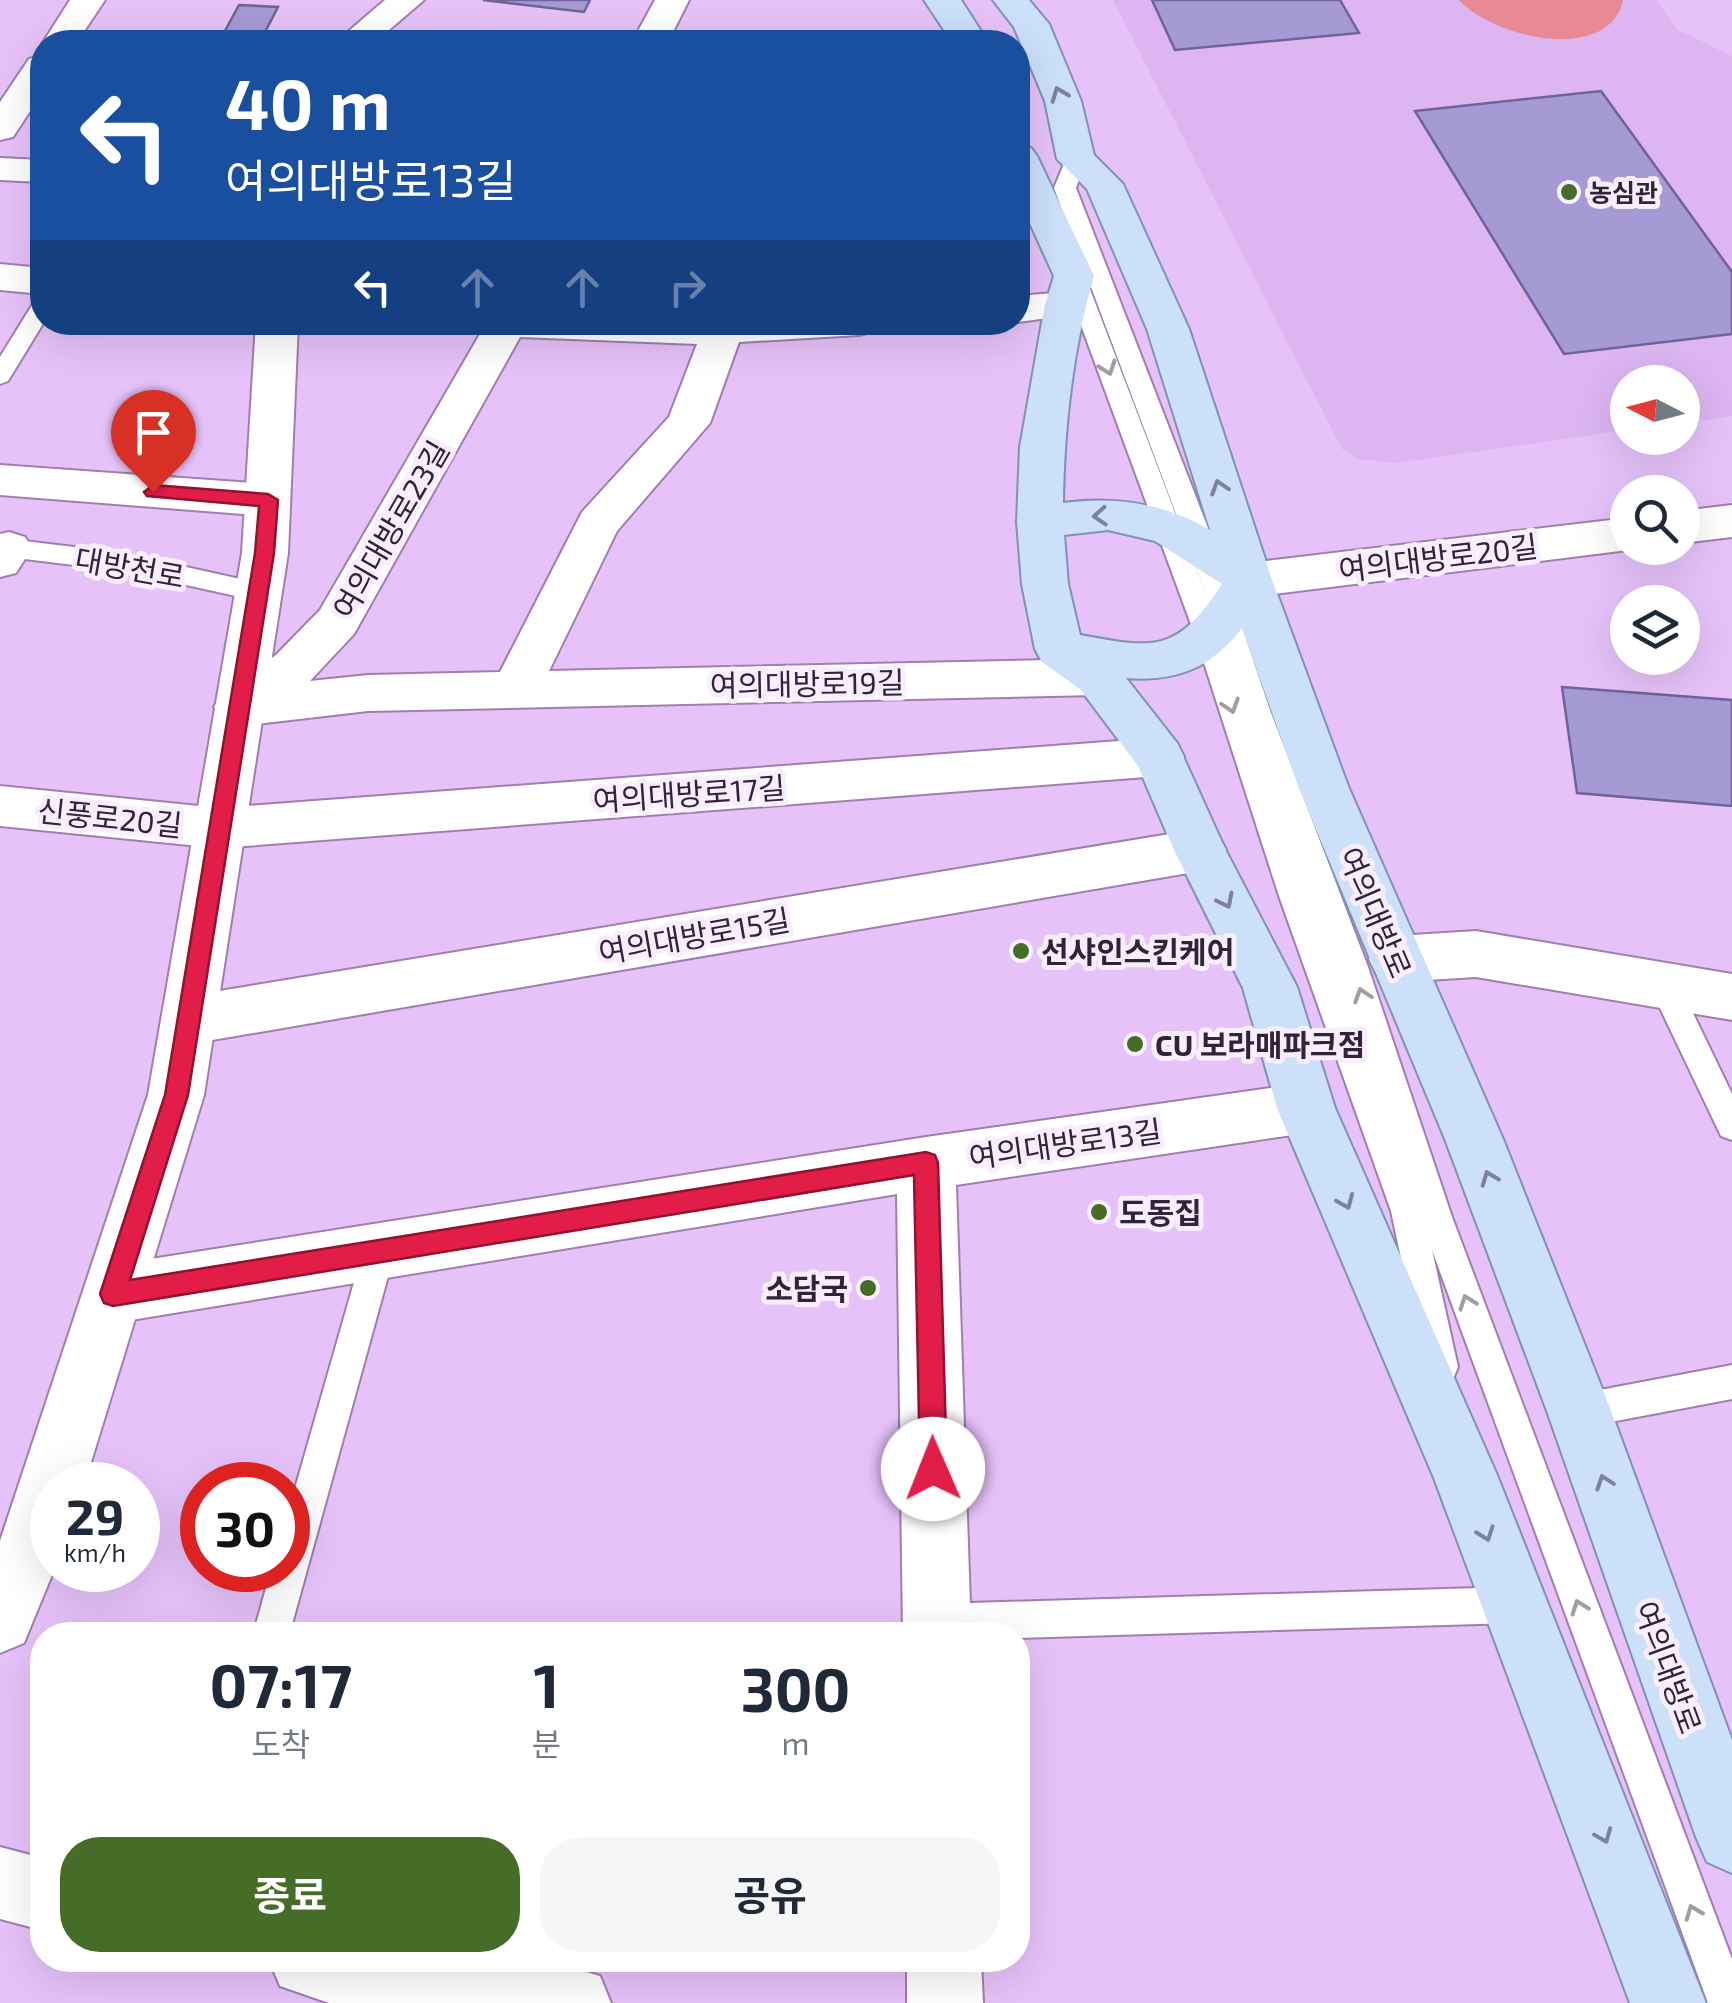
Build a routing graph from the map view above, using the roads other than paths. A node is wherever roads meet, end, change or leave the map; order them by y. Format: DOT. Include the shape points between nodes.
graph roads {
  1 [pos="88,0"];
  2 [pos="407,0"];
  3 [pos="672,0"];
  4 [pos="941,0"];
  5 [pos="1010,0"];
  6 [pos="67,30"];
  7 [pos="369,30"];
  8 [pos="656,30"];
  9 [pos="963,30"];
  10 [pos="30,84"];
  11 [pos="0,129"];
  12 [pos="1076,159"];
  13 [pos="0,169"];
  14 [pos="30,170"];
  15 [pos="1030,188"];
  16 [pos="0,277"];
  17 [pos="30,280"];
  18 [pos="1069,291"];
  19 [pos="1030,305"];
  20 [pos="30,327"];
  21 [pos="276,335"];
  22 [pos="501,335"];
  23 [pos="723,335"];
  24 [pos="0,376"];
  25 [pos="0,480"];
  26 [pos="268,500"];
  27 [pos="1732,521"];
  28 [pos="1040,522"];
  29 [pos="1700,525"];
  30 [pos="1185,536"];
  31 [pos="1610,538"];
  32 [pos="3,552"];
  33 [pos="258,592"];
  34 [pos="1228,613"];
  35 [pos="1079,663"];
  36 [pos="516,689"];
  37 [pos="239,706"];
  38 [pos="1159,757"];
  39 [pos="0,806"];
  40 [pos="220,828"];
  41 [pos="1200,850"];
  42 [pos="1396,959"];
  43 [pos="1664,985"];
  44 [pos="1732,997"];
  45 [pos="189,1020"];
  46 [pos="1306,1108"];
  47 [pos="1732,1126"];
  48 [pos="926,1163"];
  49 [pos="380,1251"];
  50 [pos="113,1294"];
  51 [pos="1732,1382"];
  52 [pos="1579,1411"];
  53 [pos="1465,1475"];
  54 [pos="1512,1604"];
  55 [pos="2,1608"];
  56 [pos="275,1622"];
  57 [pos="937,1622"];
  58 [pos="1030,1625"];
  59 [pos="1732,1836"];
  60 [pos="0,1883"];
  61 [pos="30,1891"];
  62 [pos="354,1972"];
  63 [pos="439,1972"];
  64 [pos="458,1972"];
  65 [pos="944,1972"];
  66 [pos="574,2003"];
  67 [pos="945,2003"];
  68 [pos="1668,2003"];
  69 [pos="1728,2003"];
  1 -- 6 [label="street"];
  2 -- 7 [label="street"];
  3 -- 8 [label="street"];
  4 -- 9 [label="main road"];
  12 -- 5 [label="main road, 여의대방로, one-way" via="1063,100 1031,24"];
  10 -- 11 [label="street"];
  12 -- 30 [label="lane" via="1065,188"];
  34 -- 12 [label="main road, 여의대방로, one-way" via="1168,329 1104,184"];
  13 -- 14 [label="street"];
  15 -- 18 [label="main road"];
  16 -- 17 [label="street"];
  18 -- 19 [label="street"];
  18 -- 28 [label="main road" via="1042,447"];
  18 -- 30 [label="lane, one-way"];
  20 -- 24 [label="lane"];
  21 -- 26 [label="street"];
  22 -- 37 [label="street, 여의대방로23길" via="336,622 316,650"];
  23 -- 36 [label="street" via="688,423 598,524"];
  25 -- 26 [label="street"];
  26 -- 33 [label="street"];
  27 -- 29 [label="street"];
  30 -- 28 [label="main road, one-way" via="1116,514"];
  28 -- 35 [label="main road" via="1045,584"];
  30 -- 34 [label="main road"];
  30 -- 34 [label="lane"];
  31 -- 34 [label="street, 여의대방로20길"];
  32 -- 33 [label="lane, 대방천로" via="123,562"];
  33 -- 37 [label="street"];
  34 -- 35 [label="main road" via="1186,658"];
  34 -- 42 [label="main road, 여의대방로" via="1323,786"];
  34 -- 53 [label="lane, one-way" via="1294,896 1407,1211"];
  69 -- 34 [label="lane, one-way" via="1436,1217"];
  35 -- 36 [label="street, 여의대방로19길"];
  35 -- 38 [label="main road"];
  36 -- 37 [label="street, 여의대방로19길" via="368,692"];
  37 -- 40 [label="street"];
  38 -- 40 [label="street, 여의대방로17길"];
  38 -- 41 [label="main road"];
  39 -- 40 [label="street, 신풍로20길"];
  40 -- 45 [label="street"];
  41 -- 45 [label="street, 여의대방로15길"];
  41 -- 46 [label="main road, one-way" via="1270,987"];
  42 -- 43 [label="street" via="1476,954"];
  52 -- 42 [label="main road, 여의대방로, one-way"];
  43 -- 44 [label="street"];
  43 -- 47 [label="lane"];
  45 -- 50 [label="street" via="176,1095"];
  46 -- 48 [label="street, 여의대방로13길"];
  46 -- 53 [label="main road, one-way"];
  48 -- 49 [label="street, 여의대방로13길"];
  48 -- 57 [label="street"];
  49 -- 50 [label="street, 여의대방로13길"];
  49 -- 56 [label="lane"];
  50 -- 55 [label="street" via="33,1542"];
  51 -- 52 [label="lane"];
  59 -- 52 [label="main road, 여의대방로, one-way"];
  53 -- 54 [label="main road, one-way"];
  54 -- 58 [label="lane"];
  54 -- 68 [label="main road, one-way"];
  60 -- 61 [label="street"];
  62 -- 63 [label="street" via="405,1985"];
  64 -- 66 [label="street"];
  65 -- 67 [label="street"];
}
